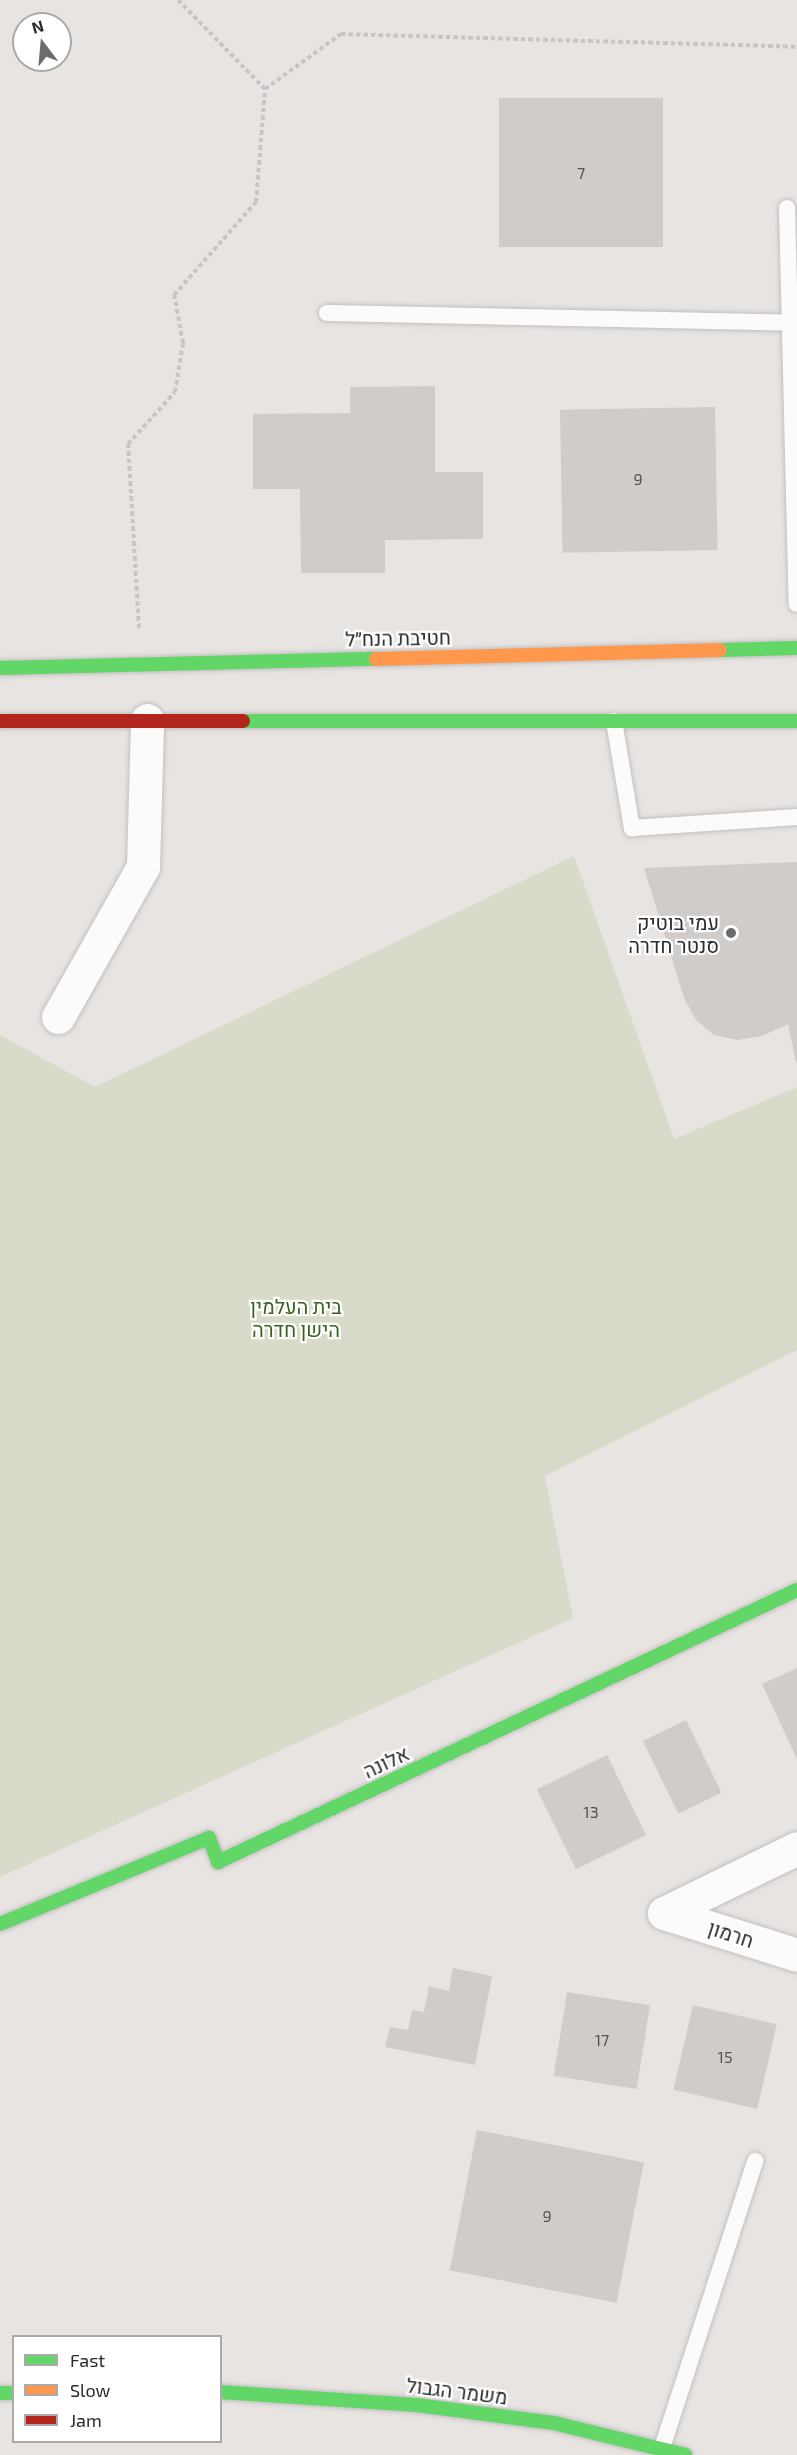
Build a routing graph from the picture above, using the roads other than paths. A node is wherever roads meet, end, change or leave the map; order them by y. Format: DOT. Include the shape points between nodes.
graph roads {
  1 [pos="787,208"];
  2 [pos="327,314"];
  3 [pos="787,323"];
  4 [pos="797,604"];
  5 [pos="797,648"];
  6 [pos="0,668"];
  7 [pos="147,720"];
  8 [pos="0,721"];
  9 [pos="614,721"];
  10 [pos="797,721"];
  11 [pos="797,817"];
  12 [pos="58,1017"];
  13 [pos="797,1590"];
  14 [pos="797,1848"];
  15 [pos="0,1924"];
  16 [pos="797,1955"];
  17 [pos="755,2161"];
  18 [pos="222,2392"];
  19 [pos="662,2448"];
  20 [pos="685,2455"];
  1 -- 3 [label="lane"];
  2 -- 3 [label="lane"];
  3 -- 4 [label="lane"];
  5 -- 6 [label="street, חטיבת הנח״ל"];
  7 -- 8 [label="street"];
  7 -- 9 [label="street"];
  7 -- 12 [label="street" via="143,867"];
  9 -- 10 [label="street"];
  9 -- 11 [label="lane" via="632,828"];
  13 -- 15 [label="street, אלונה" via="218,1862 209,1838"];
  14 -- 16 [label="street, חרמון" via="664,1912"];
  17 -- 19 [label="lane"];
  18 -- 19 [label="street, משמר הגבול" via="440,2408 554,2423"];
  19 -- 20 [label="street, משמר הגבול"];
}
